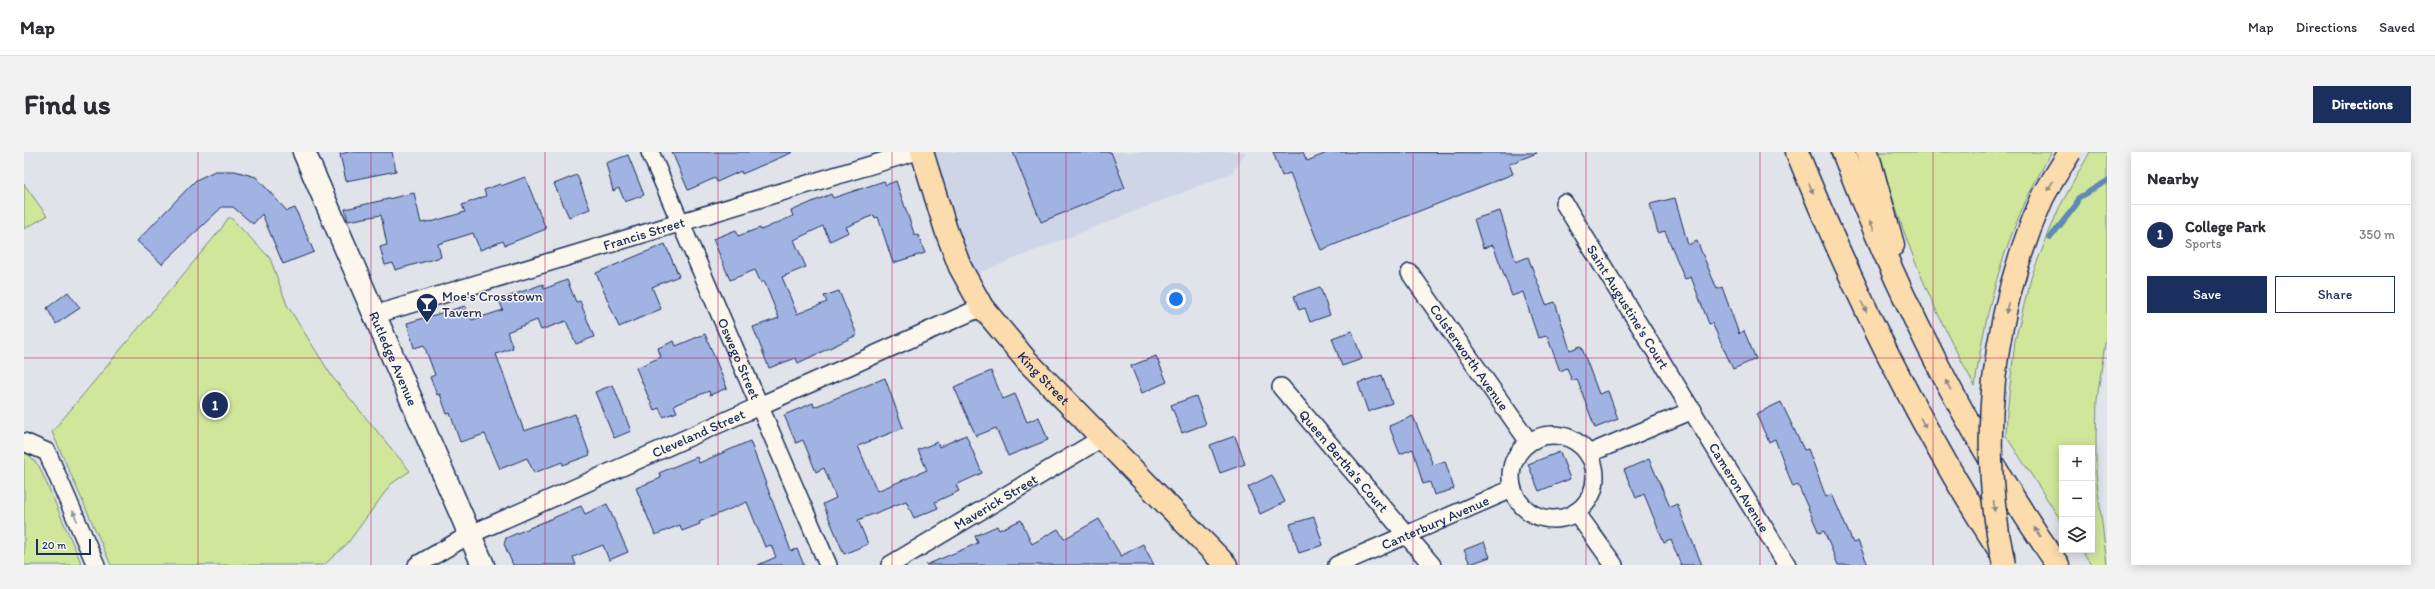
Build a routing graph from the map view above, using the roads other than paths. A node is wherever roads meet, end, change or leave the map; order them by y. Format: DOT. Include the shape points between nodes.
graph roads {
  1 [pos="304,152"];
  2 [pos="650,152"];
  3 [pos="914,152"];
  4 [pos="922,152"];
  5 [pos="1796,152"];
  6 [pos="1843,152"];
  7 [pos="1867,152"];
  8 [pos="2070,152"];
  9 [pos="1564,203"];
  10 [pos="678,222"];
  11 [pos="1410,273"];
  12 [pos="982,307"];
  13 [pos="1910,312"];
  14 [pos="374,315"];
  15 [pos="1282,387"];
  16 [pos="758,406"];
  17 [pos="1693,410"];
  18 [pos="1102,438"];
  19 [pos="24,442"];
  20 [pos="1529,442"];
  21 [pos="1588,454"];
  22 [pos="1512,489"];
  23 [pos="1576,512"];
  24 [pos="469,535"];
  25 [pos="1407,535"];
  26 [pos="96,565"];
  27 [pos="417,565"];
  28 [pos="483,565"];
  29 [pos="828,565"];
  30 [pos="890,565"];
  31 [pos="1226,565"];
  32 [pos="1337,565"];
  33 [pos="1432,565"];
  34 [pos="1614,565"];
  35 [pos="1787,565"];
  36 [pos="2004,565"];
  37 [pos="2009,565"];
  38 [pos="2058,565"];
  1 -- 14 [label="main road, Rutledge Avenue"];
  2 -- 10 [label="street, Oswego Street"];
  3 -- 10 [label="street, Francis Street"];
  4 -- 12 [label="main road, King Street" via="960,267"];
  5 -- 37 [label="main road, one-way, bridge" via="1841,258 1887,353 1937,449"];
  13 -- 6 [label="main road, one-way"];
  7 -- 13 [label="main road"];
  8 -- 36 [label="main road, one-way, bridge" via="2043,198 2022,254 2009,297 1995,363 1990,419 1992,472 1996,528"];
  9 -- 17 [label="street, Saint Augustine's Court"];
  10 -- 14 [label="street, Francis Street"];
  10 -- 16 [label="street, Oswego Street"];
  11 -- 20 [label="street, Colsterworth Avenue"];
  12 -- 16 [label="street, Cleveland Street"];
  12 -- 18 [label="main road, King Street" via="1027,361"];
  38 -- 13 [label="main road, one-way, bridge" via="1964,416"];
  14 -- 24 [label="main road, Rutledge Avenue"];
  15 -- 25 [label="street, Queen Bertha's Court"];
  16 -- 24 [label="street, Cleveland Street"];
  16 -- 29 [label="street, Oswego Street"];
  17 -- 21 [label="street"];
  17 -- 35 [label="street, Cameron Avenue"];
  18 -- 30 [label="street, Maverick Street"];
  18 -- 31 [label="main road, King Street"];
  26 -- 19 [label="street, one-way" via="47,452"];
  20 -- 21 [label="street" via="1550,435 1572,439"];
  20 -- 22 [label="street" via="1515,458 1510,479"];
  21 -- 23 [label="street" via="1595,482 1590,496"];
  22 -- 23 [label="street" via="1517,500 1534,515 1555,519"];
  22 -- 25 [label="street, Canterbury Avenue"];
  23 -- 34 [label="street"];
  24 -- 27 [label="street, Cleveland Street"];
  24 -- 28 [label="main road, Rutledge Avenue"];
  25 -- 32 [label="street, Canterbury Avenue"];
  25 -- 33 [label="street, Queen Bertha's Court"];
}
